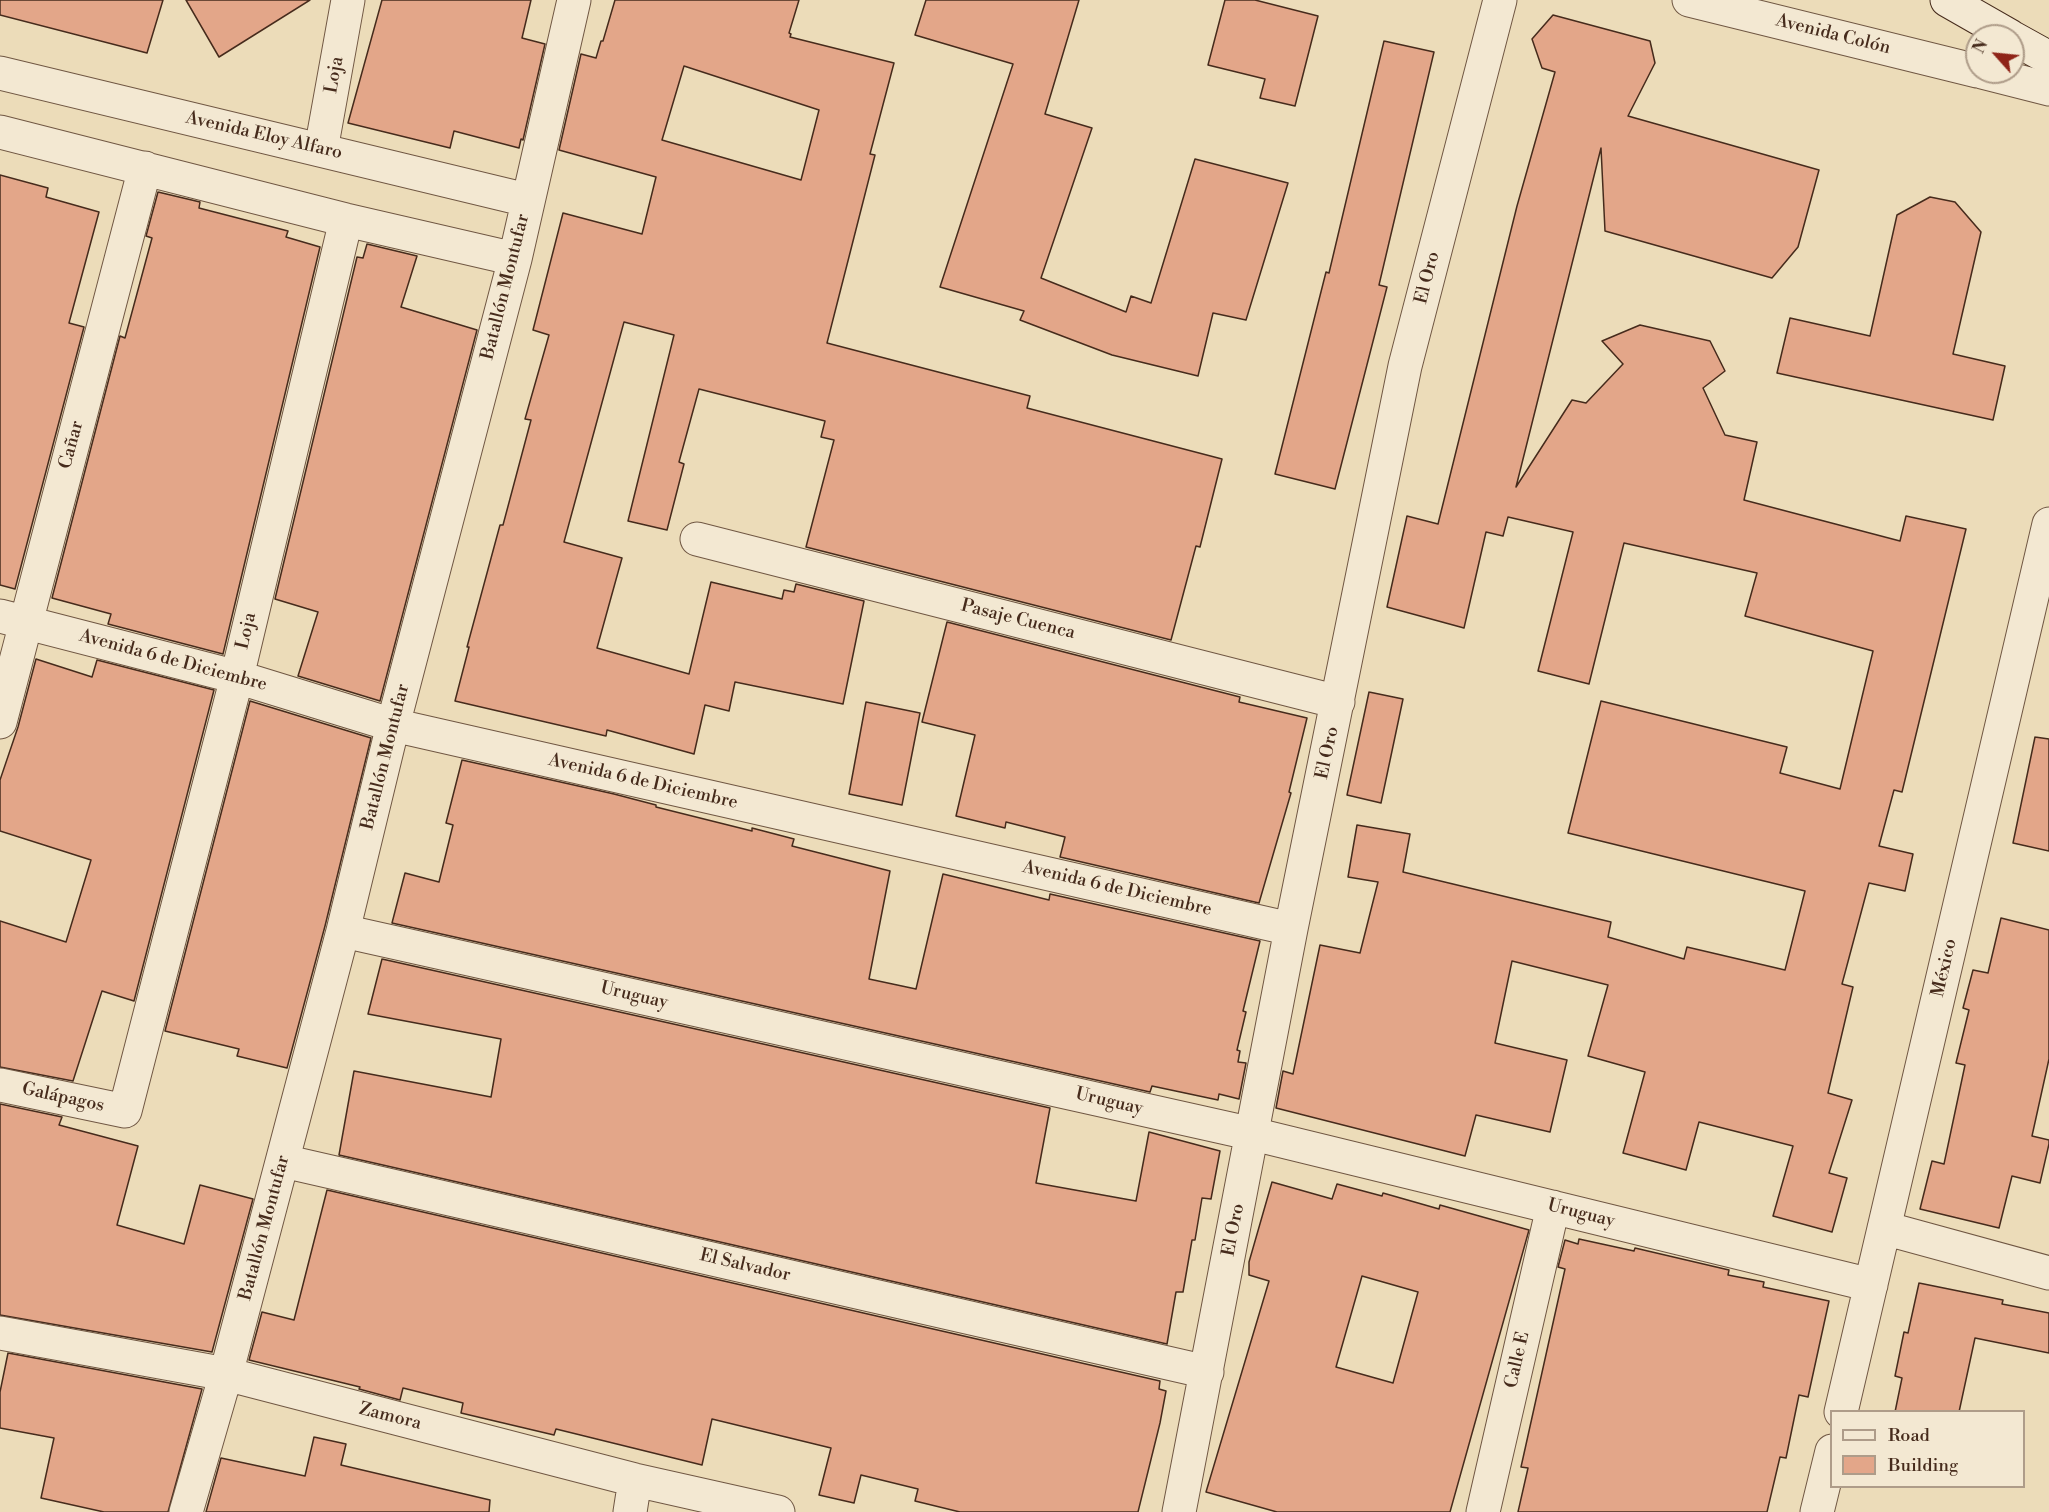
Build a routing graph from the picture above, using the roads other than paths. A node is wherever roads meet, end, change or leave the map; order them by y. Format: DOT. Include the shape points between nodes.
graph roads {
  1 [pos="348,0"];
  2 [pos="574,0"];
  3 [pos="1500,0"];
  4 [pos="1689,0"];
  5 [pos="1946,1"];
  6 [pos="1988,24"];
  7 [pos="2025,44"];
  8 [pos="2049,58"];
  9 [pos="1965,68"];
  10 [pos="0,73"];
  11 [pos="2025,83"];
  12 [pos="2049,89"];
  13 [pos="0,132"];
  14 [pos="321,150"];
  15 [pos="145,168"];
  16 [pos="527,200"];
  17 [pos="346,220"];
  18 [pos="515,259"];
  19 [pos="2049,524"];
  20 [pos="697,539"];
  21 [pos="13,619"];
  22 [pos="237,677"];
  23 [pos="1338,702"];
  24 [pos="0,722"];
  25 [pos="393,725"];
  26 [pos="1291,929"];
  27 [pos="343,931"];
  28 [pos="0,1085"];
  29 [pos="125,1111"];
  30 [pos="1253,1134"];
  31 [pos="283,1161"];
  32 [pos="1552,1208"];
  33 [pos="1884,1228"];
  34 [pos="2049,1273"];
  35 [pos="1871,1285"];
  36 [pos="0,1333"];
  37 [pos="1207,1372"];
  38 [pos="226,1374"];
  39 [pos="1841,1410"];
  40 [pos="1830,1459"];
  41 [pos="635,1480"];
  42 [pos="186,1512"];
  43 [pos="630,1512"];
  44 [pos="778,1512"];
  45 [pos="1179,1512"];
  46 [pos="1483,1512"];
  47 [pos="1817,1512"];
  1 -- 14 [label="street, Loja"];
  2 -- 16 [label="street, Batallón Montufar"];
  3 -- 23 [label="street, El Oro" via="1405,366"];
  4 -- 9 [label="street, Avenida Colón"];
  5 -- 6 [label="street"];
  7 -- 8 [label="street"];
  10 -- 14 [label="street, Avenida Eloy Alfaro"];
  11 -- 12 [label="street"];
  13 -- 15 [label="street"];
  14 -- 16 [label="street, Avenida Eloy Alfaro"];
  15 -- 17 [label="street"];
  15 -- 21 [label="street, Cañar"];
  16 -- 18 [label="street, Batallón Montufar"];
  17 -- 18 [label="street"];
  17 -- 22 [label="street, Loja"];
  18 -- 25 [label="street, Batallón Montufar"];
  19 -- 33 [label="street, México"];
  20 -- 23 [label="street, Pasaje Cuenca"];
  21 -- 22 [label="street, Avenida 6 de Diciembre"];
  21 -- 24 [label="street, Cañar"];
  22 -- 25 [label="street, Avenida 6 de Diciembre"];
  22 -- 29 [label="street, Loja"];
  23 -- 26 [label="street, El Oro"];
  25 -- 26 [label="street, Avenida 6 de Diciembre"];
  25 -- 27 [label="street, Batallón Montufar"];
  26 -- 30 [label="street, El Oro"];
  27 -- 30 [label="street, Uruguay"];
  27 -- 31 [label="street, Batallón Montufar"];
  28 -- 29 [label="street, Galápagos"];
  30 -- 32 [label="street, Uruguay"];
  30 -- 37 [label="street, El Oro"];
  31 -- 37 [label="street, El Salvador"];
  31 -- 38 [label="street, Batallón Montufar"];
  32 -- 35 [label="street, Uruguay"];
  32 -- 46 [label="street, Calle E"];
  33 -- 34 [label="street"];
  33 -- 35 [label="street, México"];
  35 -- 39 [label="street, México"];
  36 -- 38 [label="street, Zamora"];
  37 -- 45 [label="street, El Oro"];
  38 -- 41 [label="street, Zamora"];
  38 -- 42 [label="street, Batallón Montufar"];
  40 -- 47 [label="street"];
  41 -- 43 [label="street"];
  41 -- 44 [label="street, Zamora"];
}
